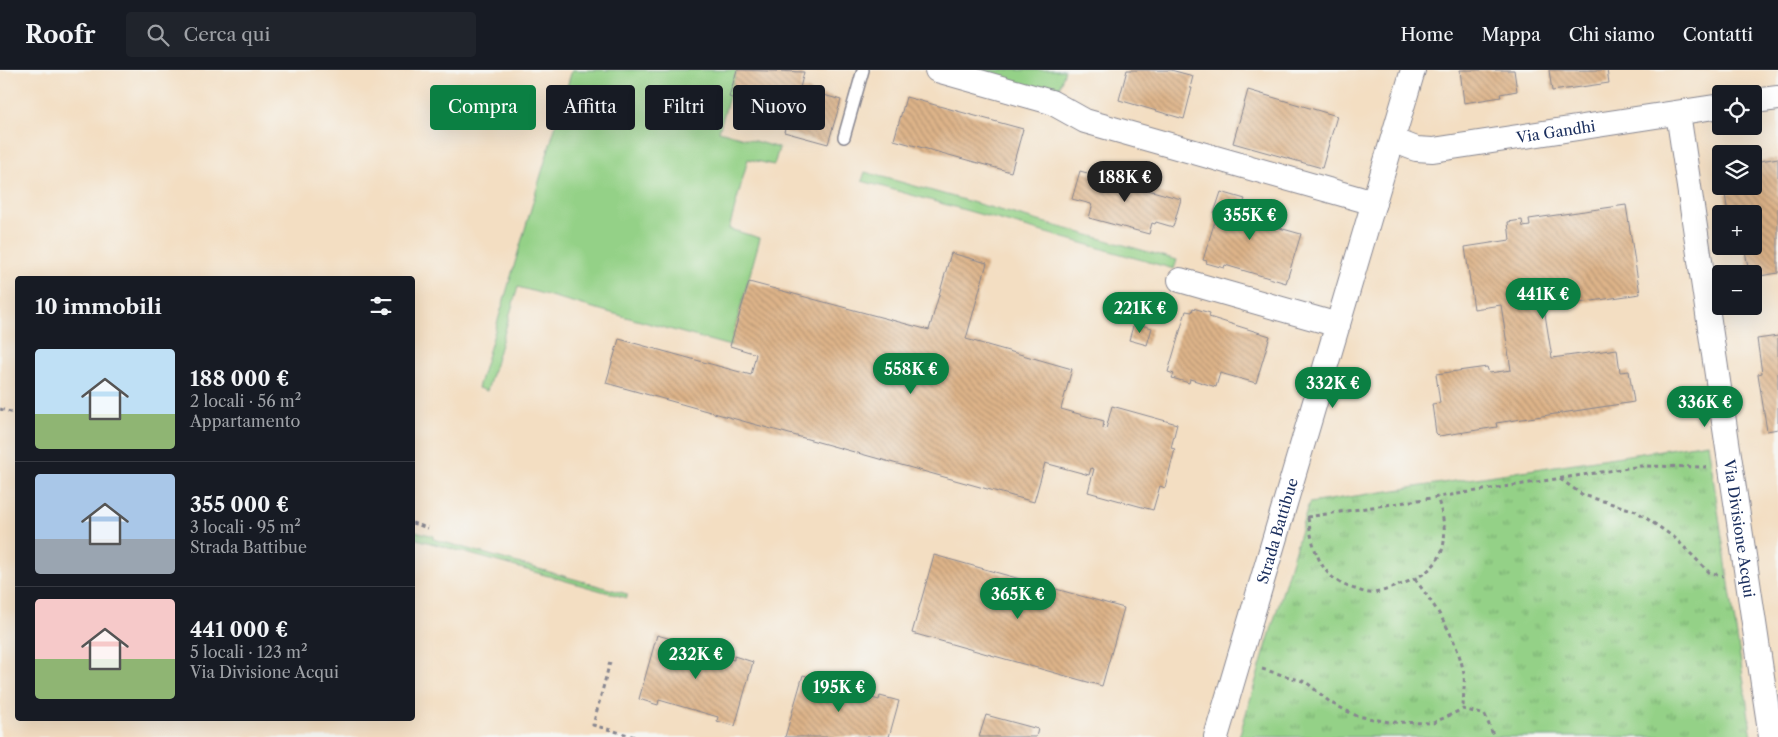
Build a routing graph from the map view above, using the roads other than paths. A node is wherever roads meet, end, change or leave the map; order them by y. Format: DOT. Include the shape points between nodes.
graph roads {
  1 [pos="863,70"];
  2 [pos="937,70"];
  3 [pos="1413,70"];
  4 [pos="1778,98"];
  5 [pos="1762,100"];
  6 [pos="1712,107"];
  7 [pos="1678,113"];
  8 [pos="844,137"];
  9 [pos="1393,140"];
  10 [pos="1374,202"];
  11 [pos="1180,280"];
  12 [pos="1338,325"];
  13 [pos="1216,737"];
  14 [pos="1771,737"];
  1 -- 8 [label="lane"];
  2 -- 10 [label="street" via="1051,102 1085,121"];
  3 -- 9 [label="street, Strada Battibue"];
  4 -- 5 [label="street"];
  6 -- 7 [label="street, Via Gandhi"];
  7 -- 9 [label="street, Via Gandhi" via="1433,150 1416,149"];
  7 -- 14 [label="street, Via Divisione Acqui"];
  9 -- 10 [label="street, Strada Battibue"];
  10 -- 12 [label="street, Strada Battibue"];
  11 -- 12 [label="street"];
  12 -- 13 [label="street, Strada Battibue"];
}
